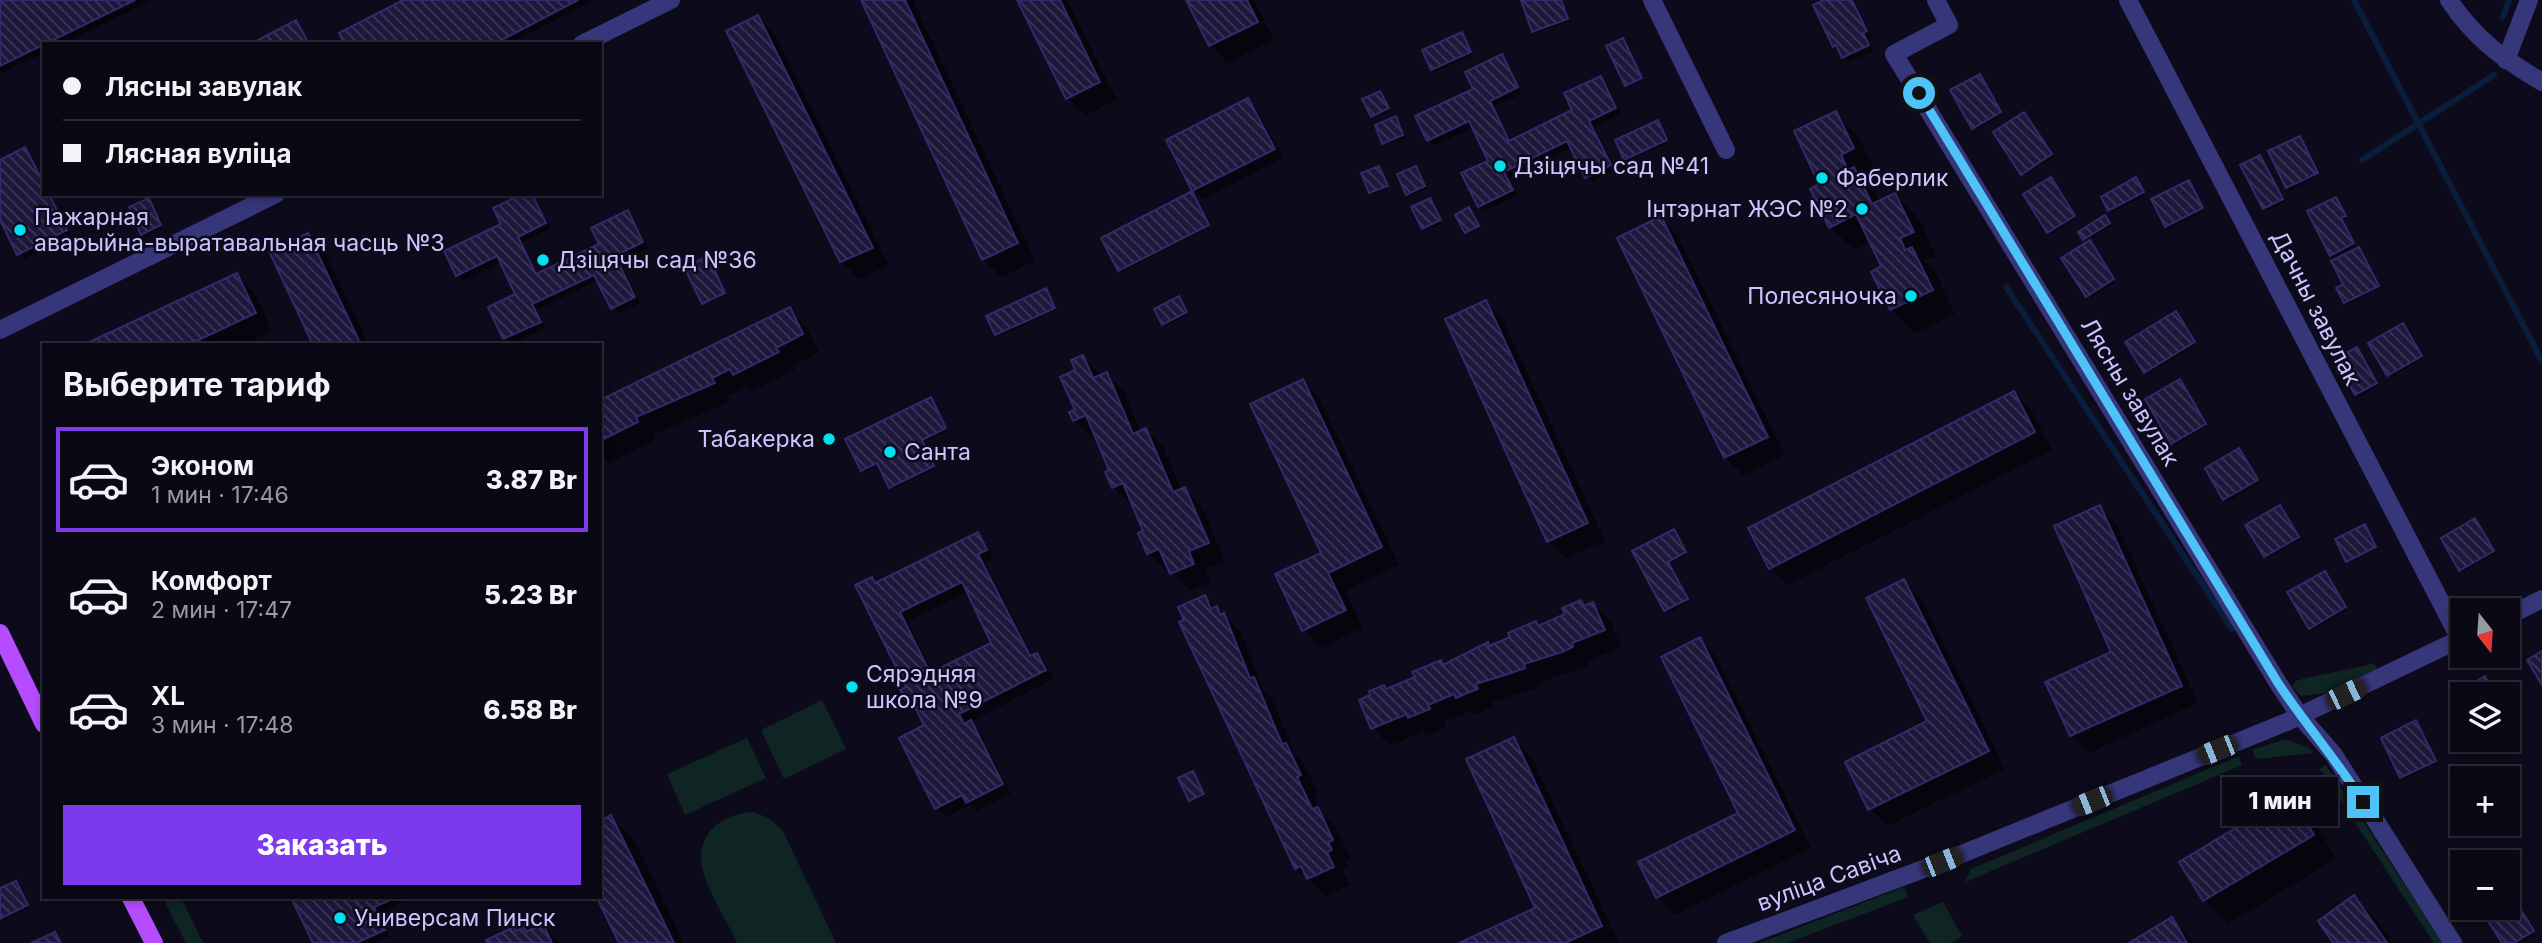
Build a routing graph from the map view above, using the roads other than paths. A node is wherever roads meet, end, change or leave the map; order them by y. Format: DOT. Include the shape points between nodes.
graph roads {
  1 [pos="671,0"];
  2 [pos="1651,0"];
  3 [pos="1936,0"];
  4 [pos="2128,0"];
  5 [pos="2449,0"];
  6 [pos="2529,0"];
  7 [pos="586,42"];
  8 [pos="2506,60"];
  9 [pos="2542,82"];
  10 [pos="1726,150"];
  11 [pos="272,196"];
  12 [pos="0,330"];
  13 [pos="2542,599"];
  14 [pos="2520,610"];
  15 [pos="2450,618"];
  16 [pos="0,633"];
  17 [pos="2450,644"];
  18 [pos="2300,716"];
  19 [pos="42,720"];
  20 [pos="132,899"];
  21 [pos="154,943"];
  22 [pos="1726,943"];
  23 [pos="2453,943"];
  1 -- 7 [label="street"];
  2 -- 10 [label="street"];
  3 -- 18 [label="street, Лясны завулак" via="1949,25 1894,54"];
  4 -- 15 [label="street, Дачны завулак"];
  5 -- 8 [label="street" via="2469,30"];
  6 -- 8 [label="street"];
  8 -- 9 [label="street"];
  11 -- 12 [label="street"];
  13 -- 14 [label="street"];
  16 -- 19 [label="main road"];
  17 -- 18 [label="street, вуліца Савіча"];
  18 -- 22 [label="street, вуліца Савіча" via="1942,862"];
  18 -- 23 [label="street, Лясны завулак" via="2334,755"];
  20 -- 21 [label="main road"];
}
